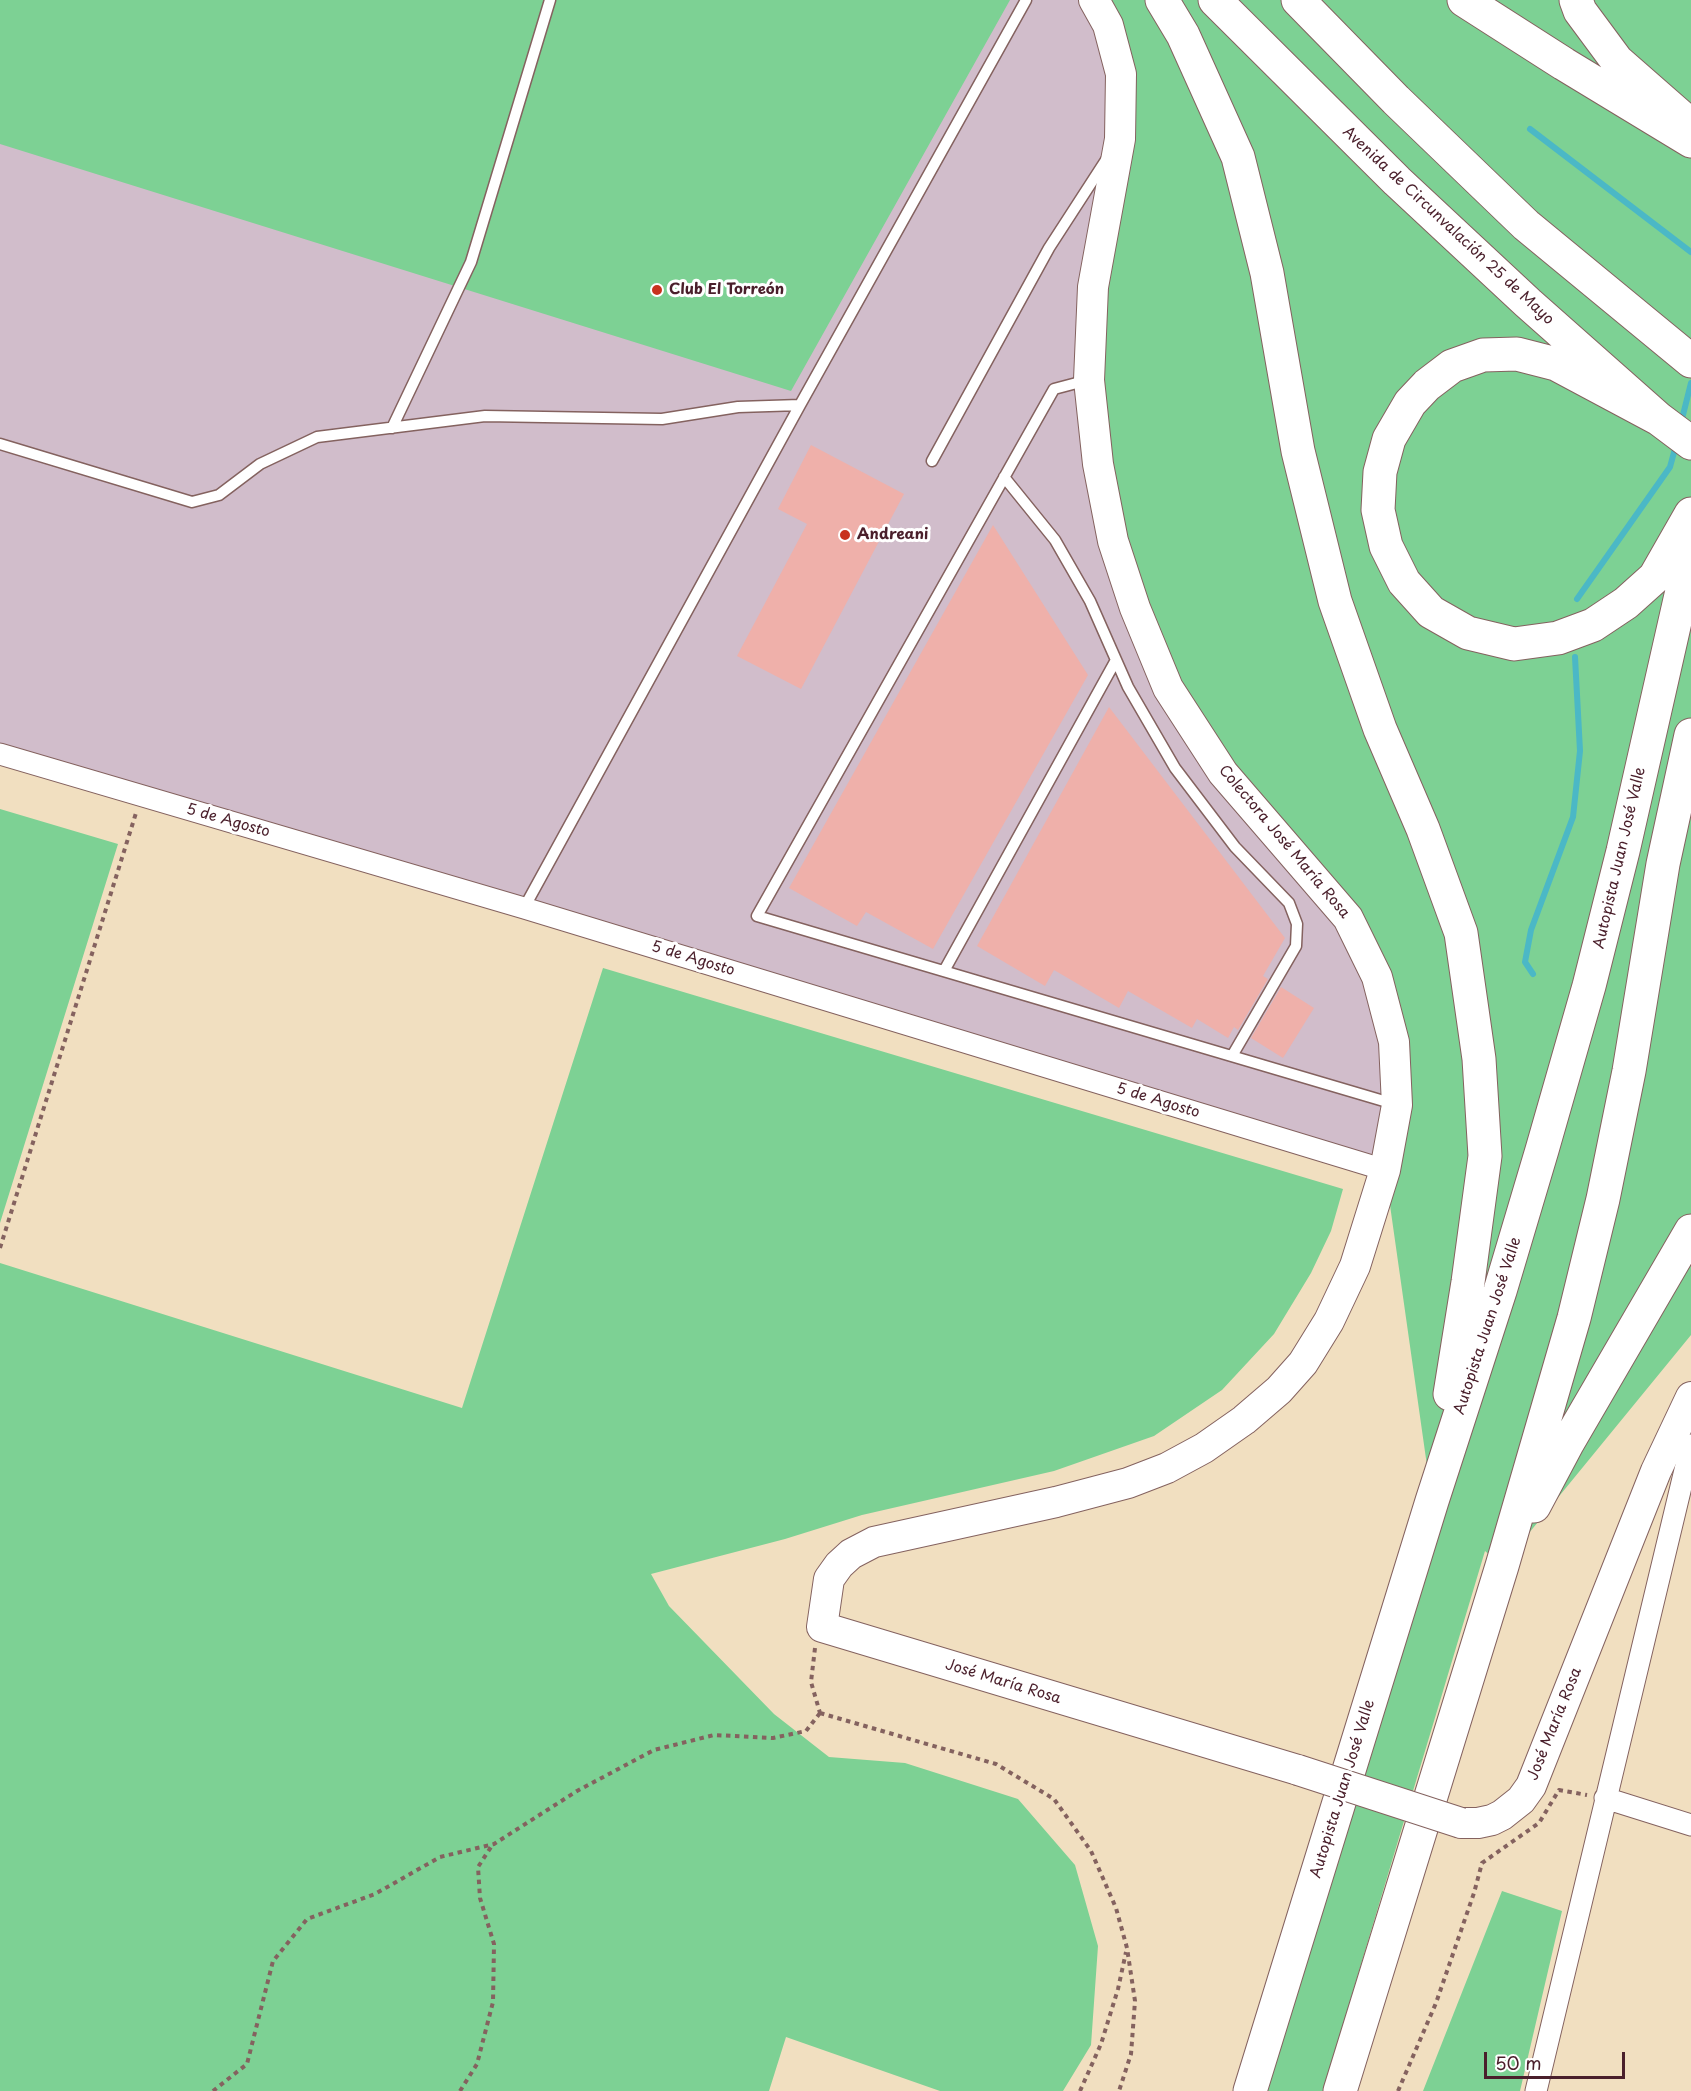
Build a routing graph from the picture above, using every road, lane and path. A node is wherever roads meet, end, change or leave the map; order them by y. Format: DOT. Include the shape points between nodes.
graph roads {
  1 [pos="550,0"];
  2 [pos="1026,0"];
  3 [pos="1094,0"];
  4 [pos="1162,0"];
  5 [pos="1215,0"];
  6 [pos="1298,0"];
  7 [pos="1464,0"];
  8 [pos="1576,0"];
  9 [pos="1691,126"];
  10 [pos="1120,139"];
  11 [pos="1691,141"];
  12 [pos="1681,353"];
  13 [pos="1089,380"];
  14 [pos="800,405"];
  15 [pos="1659,419"];
  16 [pos="392,428"];
  17 [pos="1691,443"];
  18 [pos="0,444"];
  19 [pos="932,461"];
  20 [pos="1004,477"];
  21 [pos="1691,514"];
  22 [pos="1691,551"];
  23 [pos="1116,660"];
  24 [pos="1691,735"];
  25 [pos="0,754"];
  26 [pos="141,796"];
  27 [pos="524,908"];
  28 [pos="944,971"];
  29 [pos="1232,1056"];
  30 [pos="1397,1105"];
  31 [pos="1385,1170"];
  32 [pos="1691,1231"];
  33 [pos="0,1248"];
  34 [pos="1691,1397"];
  35 [pos="1691,1445"];
  36 [pos="1432,1501"];
  37 [pos="1502,1566"];
  38 [pos="822,1628"];
  39 [pos="820,1713"];
  40 [pos="1605,1798"];
  41 [pos="1691,1825"];
  42 [pos="494,1844"];
  43 [pos="1127,1948"];
  44 [pos="213,2091"];
  45 [pos="460,2091"];
  46 [pos="1080,2091"];
  47 [pos="1119,2091"];
  48 [pos="1250,2091"];
  49 [pos="1340,2091"];
  50 [pos="1398,2091"];
  51 [pos="1536,2091"];
  1 -- 16 [label="lane" via="471,262"];
  2 -- 14 [label="lane"];
  3 -- 10 [label="main road, Colectora José María Rosa" via="1108,25 1120,74"];
  4 -- 36 [label="highway" via="1183,35 1238,157 1267,273 1298,451 1335,601 1380,729 1423,829 1461,933 1479,1059 1485,1155"];
  5 -- 15 [label="highway, Avenida de Circunvalación 25 de Mayo" via="1397,181"];
  6 -- 12 [label="highway" via="1526,225"];
  7 -- 11 [label="highway"];
  8 -- 9 [label="highway" via="1617,61"];
  10 -- 13 [label="main road, Colectora José María Rosa" via="1093,287"];
  10 -- 19 [label="lane" via="1049,248"];
  13 -- 20 [label="lane" via="1054,388"];
  13 -- 30 [label="main road, Colectora José María Rosa" via="1098,464 1113,541 1168,688 1223,772 1348,918 1380,988 1394,1042"];
  14 -- 16 [label="lane" via="738,407 662,419 485,416"];
  14 -- 27 [label="lane"];
  15 -- 17 [label="highway, Avenida de Circunvalación 25 de Mayo"];
  15 -- 21 [label="highway" via="1556,364 1516,354 1483,355 1452,366 1410,403 1389,439 1380,472 1378,510 1386,546 1404,582 1431,612 1468,633 1514,644 1558,638 1593,625 1626,603 1655,577"];
  16 -- 18 [label="lane" via="317,437 260,464 219,495 192,502"];
  20 -- 23 [label="lane" via="1055,540 1090,601"];
  20 -- 28 [label="lane" via="757,916"];
  22 -- 36 [label="highway, Autopista Juan José Valle" via="1589,986 1500,1291"];
  23 -- 28 [label="lane"];
  23 -- 29 [label="lane" via="1175,768 1235,847 1289,903 1297,924 1296,946"];
  24 -- 37 [label="highway" via="1663,864 1629,1071 1603,1198 1574,1318"];
  25 -- 26 [label="street, 5 de Agosto"];
  26 -- 27 [label="street, 5 de Agosto"];
  26 -- 33 [label="path"];
  27 -- 31 [label="street, 5 de Agosto"];
  28 -- 29 [label="lane"];
  29 -- 30 [label="lane"];
  30 -- 31 [label="main road, Colectora José María Rosa"];
  31 -- 38 [label="main road" via="1355,1266 1329,1321 1303,1363 1244,1420 1204,1448 1128,1483 874,1542 851,1554 830,1579"];
  32 -- 37 [label="highway" via="1566,1444"];
  34 -- 38 [label="main road, José María Rosa, bridge" via="1656,1471 1531,1786 1511,1809 1492,1820 1461,1823 1298,1770"];
  35 -- 40 [label="street"];
  36 -- 48 [label="highway, Autopista Juan José Valle"];
  37 -- 49 [label="highway"];
  38 -- 39 [label="path" via="811,1682"];
  39 -- 42 [label="path" via="806,1731 773,1738 714,1736 654,1750 578,1791"];
  39 -- 43 [label="path" via="996,1764 1054,1799 1091,1851 1116,1908"];
  40 -- 41 [label="street"];
  40 -- 50 [label="path" via="1559,1790 1539,1823 1482,1863 1436,2003"];
  40 -- 51 [label="street"];
  42 -- 44 [label="path" via="440,1857 375,1894 307,1919 273,1961 247,2064"];
  42 -- 45 [label="path" via="478,1868 480,1898 494,1944 493,2002 477,2064"];
  43 -- 46 [label="path" via="1101,2044"];
  43 -- 47 [label="path" via="1135,2001 1131,2054"];
}
